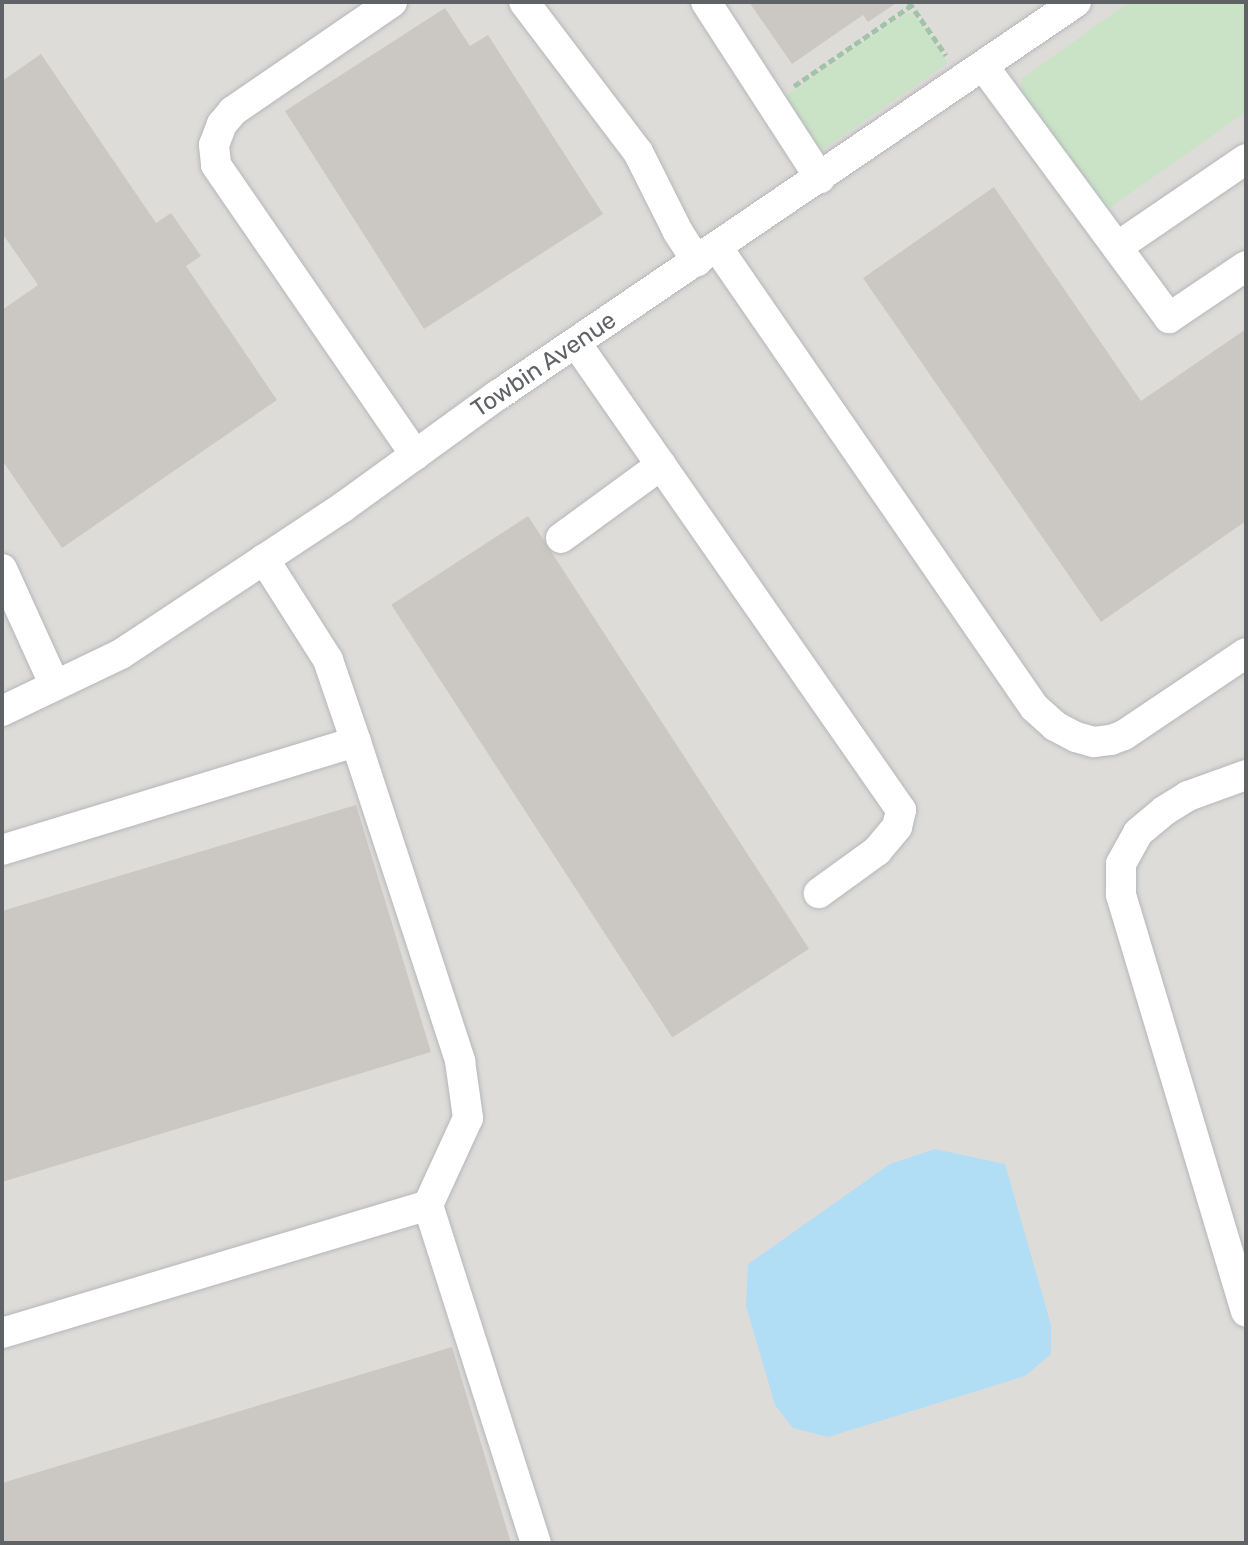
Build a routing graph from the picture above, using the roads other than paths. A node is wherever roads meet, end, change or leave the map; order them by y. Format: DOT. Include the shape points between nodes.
graph roads {
  1 [pos="392,2"];
  2 [pos="524,2"];
  3 [pos="706,2"];
  4 [pos="1076,2"];
  5 [pos="974,74"];
  6 [pos="1246,159"];
  7 [pos="820,178"];
  8 [pos="1117,247"];
  9 [pos="707,254"];
  10 [pos="1246,266"];
  11 [pos="576,343"];
  12 [pos="415,455"];
  13 [pos="661,465"];
  14 [pos="561,538"];
  15 [pos="264,559"];
  16 [pos="2,569"];
  17 [pos="1246,653"];
  18 [pos="55,686"];
  19 [pos="2,712"];
  20 [pos="356,742"];
  21 [pos="1246,775"];
  22 [pos="2,850"];
  23 [pos="819,893"];
  24 [pos="428,1205"];
  25 [pos="1246,1312"];
  26 [pos="2,1333"];
  27 [pos="536,1543"];
  1 -- 12 [label="street" via="233,111 214,145 216,165"];
  2 -- 9 [label="street" via="638,152 678,232"];
  3 -- 7 [label="street"];
  4 -- 5 [label="street, Towbin Avenue"];
  5 -- 7 [label="street, Towbin Avenue"];
  5 -- 8 [label="street"];
  6 -- 8 [label="street"];
  7 -- 9 [label="street, Towbin Avenue"];
  8 -- 10 [label="street" via="1169,318"];
  9 -- 11 [label="street, Towbin Avenue"];
  9 -- 17 [label="street" via="1034,707 1055,726 1094,742 1125,735"];
  11 -- 12 [label="street, Towbin Avenue"];
  11 -- 13 [label="street"];
  12 -- 15 [label="street, Towbin Avenue"];
  13 -- 14 [label="street"];
  13 -- 23 [label="street" via="901,810 897,827 877,851"];
  15 -- 18 [label="street, Towbin Avenue" via="121,654"];
  15 -- 20 [label="street" via="328,660"];
  16 -- 18 [label="street"];
  18 -- 19 [label="street, Towbin Avenue"];
  20 -- 22 [label="street"];
  20 -- 24 [label="street" via="460,1061 468,1118"];
  21 -- 25 [label="street" via="1188,796 1164,811 1138,833 1121,864 1125,908"];
  24 -- 26 [label="street"];
  24 -- 27 [label="street"];
}
